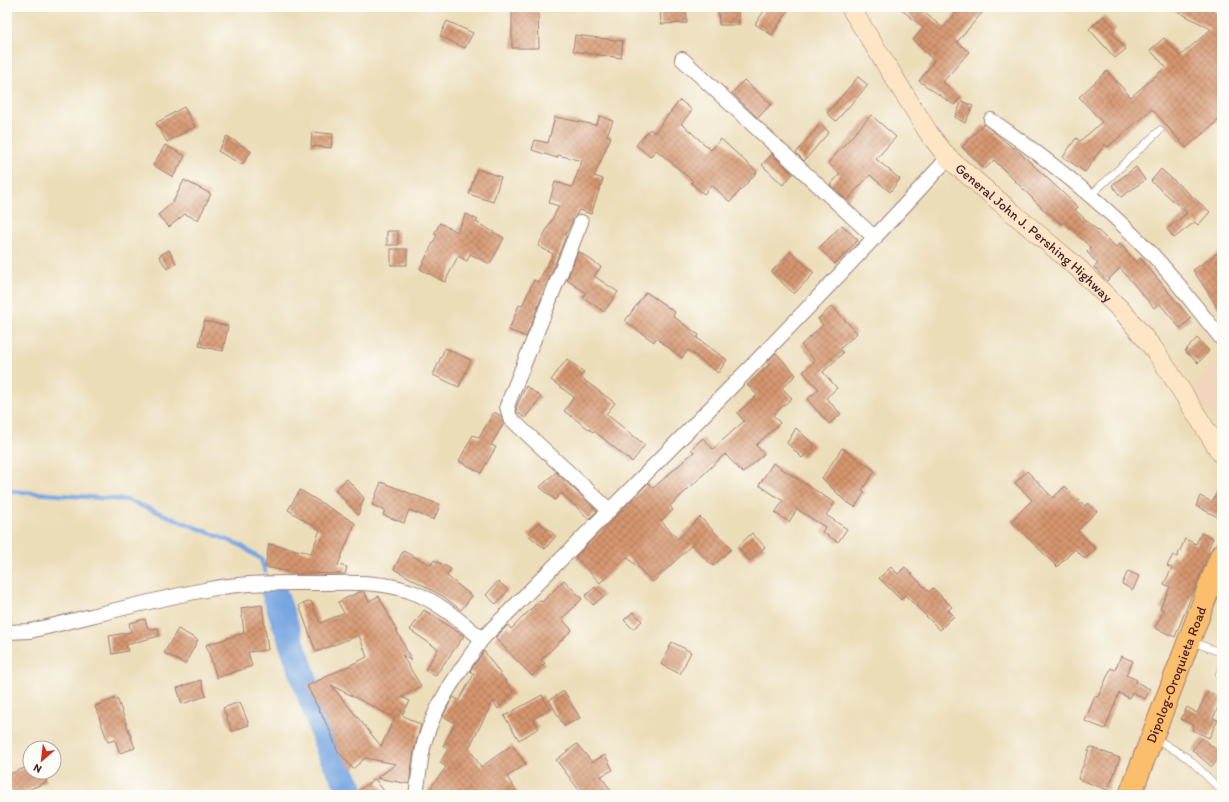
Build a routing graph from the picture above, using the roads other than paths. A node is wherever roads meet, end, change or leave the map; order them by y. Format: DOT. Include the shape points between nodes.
graph roads {
  1 [pos="850,7"];
  2 [pos="682,59"];
  3 [pos="991,120"];
  4 [pos="1160,130"];
  5 [pos="948,158"];
  6 [pos="1091,195"];
  7 [pos="581,222"];
  8 [pos="875,238"];
  9 [pos="1222,340"];
  10 [pos="1222,456"];
  11 [pos="609,510"];
  12 [pos="1222,554"];
  13 [pos="7,632"];
  14 [pos="482,639"];
  15 [pos="1189,640"];
  16 [pos="1222,653"];
  17 [pos="1222,667"];
  18 [pos="1222,680"];
  19 [pos="1152,737"];
  20 [pos="1222,790"];
  21 [pos="416,795"];
  22 [pos="1130,795"];
  1 -- 5 [label="main road, General John J. Pershing Highway" via="930,135"];
  2 -- 8 [label="street"];
  3 -- 6 [label="street"];
  4 -- 6 [label="lane"];
  5 -- 8 [label="street"];
  5 -- 10 [label="main road, General John J. Pershing Highway" via="1078,268 1123,312 1153,348"];
  6 -- 9 [label="street" via="1155,257"];
  7 -- 11 [label="street" via="506,406 510,418"];
  8 -- 11 [label="street"];
  11 -- 14 [label="street"];
  12 -- 15 [label="highway, Dipolog-Oroquieta Road"];
  13 -- 14 [label="street" via="30,631 211,589 257,583 361,582 391,585 411,591 432,601"];
  14 -- 21 [label="street" via="451,684 434,715 425,742"];
  15 -- 16 [label="lane"];
  15 -- 19 [label="highway, Dipolog-Oroquieta Road"];
  17 -- 18 [label="lane" via="1219,675"];
  19 -- 20 [label="lane" via="1189,759"];
  19 -- 22 [label="highway, Dipolog-Oroquieta Road"];
}
